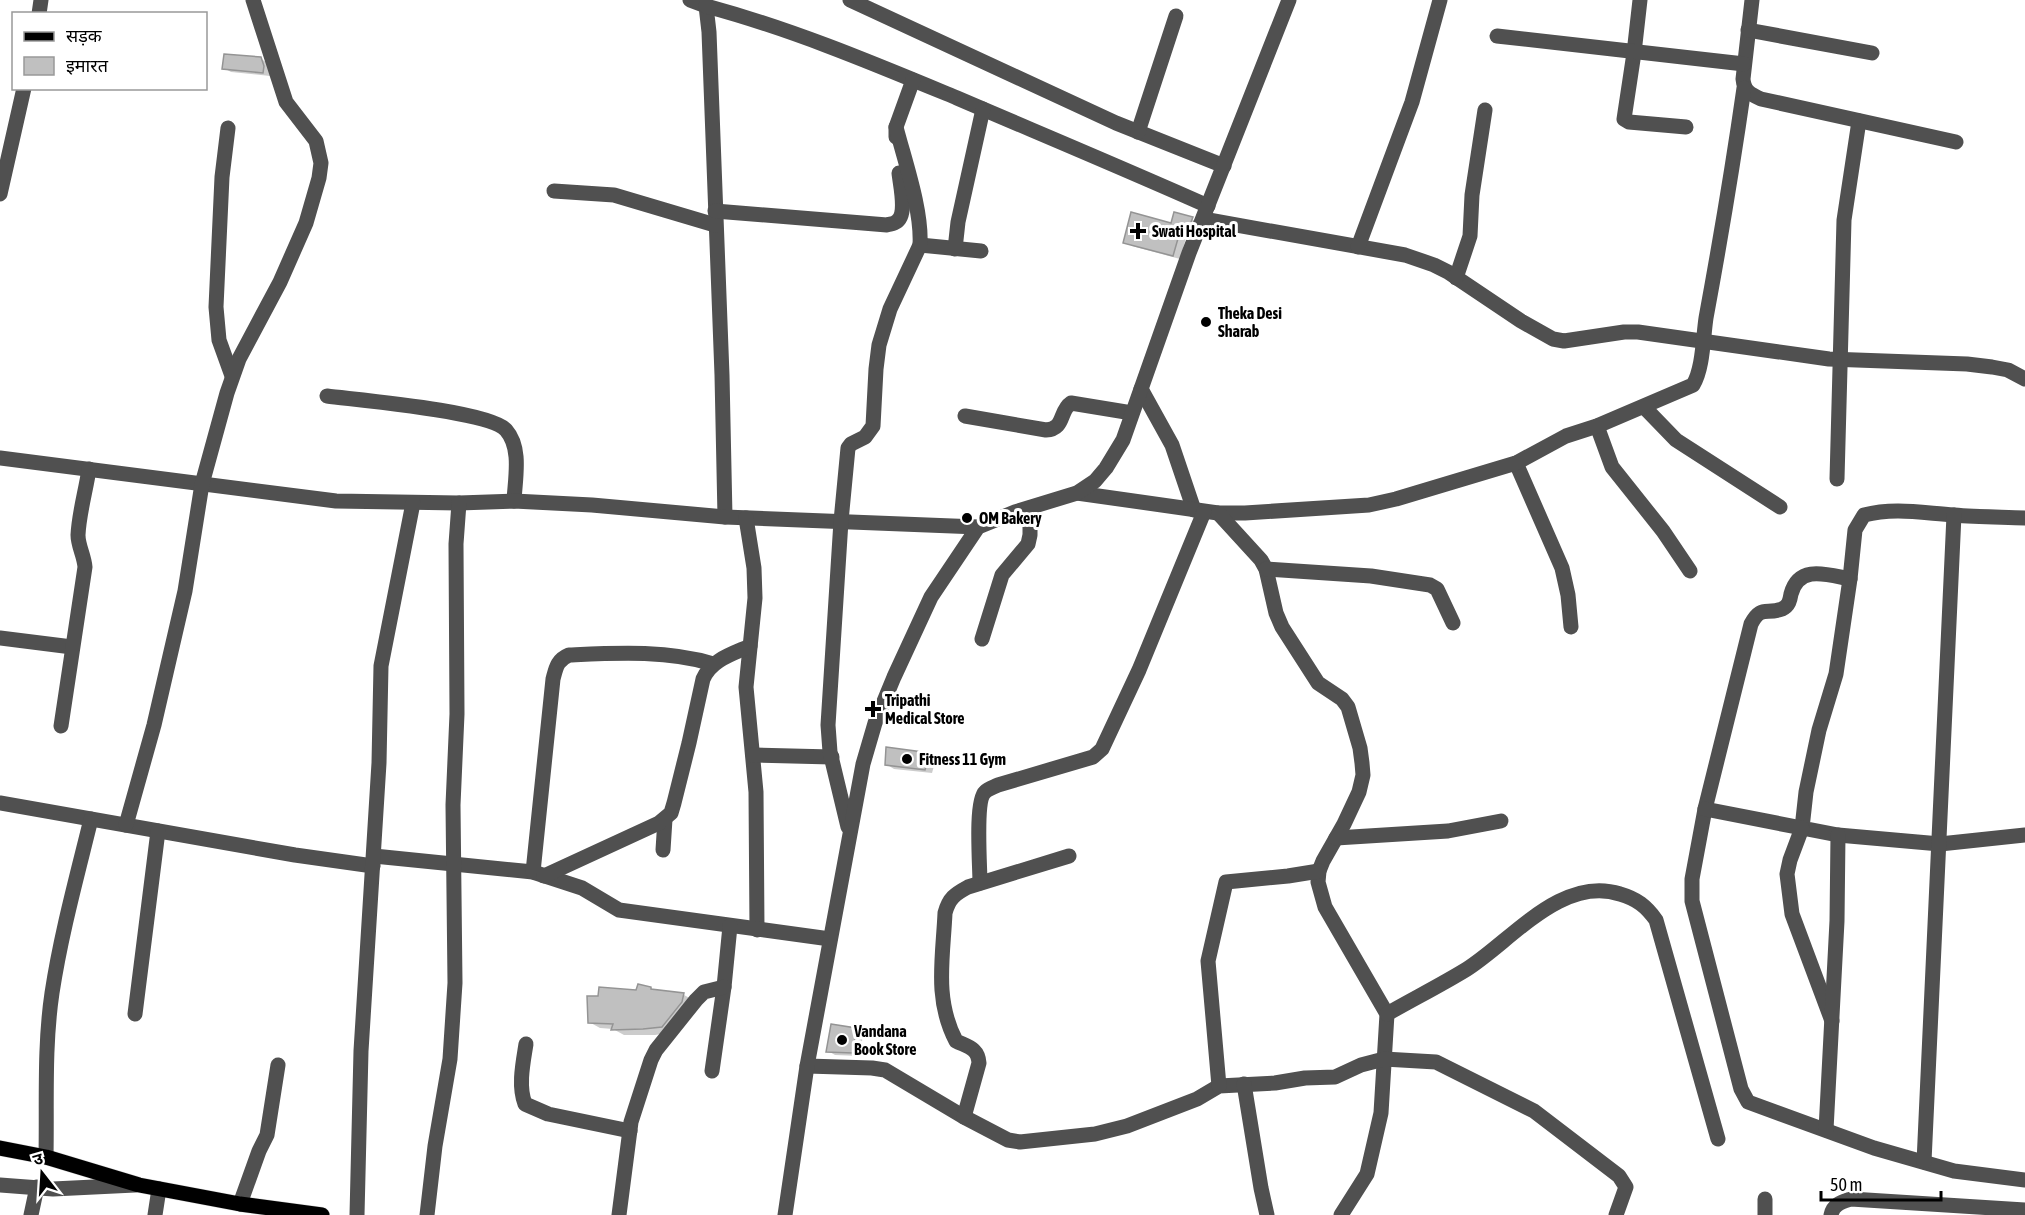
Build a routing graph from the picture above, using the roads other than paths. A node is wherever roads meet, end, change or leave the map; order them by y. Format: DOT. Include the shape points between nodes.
graph roads {
  1 [pos="253,0"];
  2 [pos="690,0"];
  3 [pos="850,0"];
  4 [pos="1289,0"];
  5 [pos="1440,0"];
  6 [pos="1640,0"];
  7 [pos="1752,0"];
  8 [pos="706,6"];
  9 [pos="1176,16"];
  10 [pos="1749,30"];
  11 [pos="1497,36"];
  12 [pos="1634,53"];
  13 [pos="1872,53"];
  14 [pos="1744,64"];
  15 [pos="912,80"];
  16 [pos="1744,88"];
  17 [pos="23,90"];
  18 [pos="983,109"];
  19 [pos="1485,110"];
  20 [pos="1859,121"];
  21 [pos="896,127"];
  22 [pos="228,128"];
  23 [pos="1686,128"];
  24 [pos="1138,132"];
  25 [pos="1956,142"];
  26 [pos="4,165"];
  27 [pos="1224,166"];
  28 [pos="554,191"];
  29 [pos="0,194"];
  30 [pos="1205,213"];
  31 [pos="715,218"];
  32 [pos="920,245"];
  33 [pos="1358,247"];
  34 [pos="955,249"];
  35 [pos="981,251"];
  36 [pos="1456,278"];
  37 [pos="1702,342"];
  38 [pos="1839,360"];
  39 [pos="232,376"];
  40 [pos="2025,379"];
  41 [pos="1141,389"];
  42 [pos="327,396"];
  43 [pos="1644,407"];
  44 [pos="1132,413"];
  45 [pos="965,416"];
  46 [pos="1597,426"];
  47 [pos="0,458"];
  48 [pos="1516,463"];
  49 [pos="90,469"];
  50 [pos="1837,479"];
  51 [pos="202,484"];
  52 [pos="1077,493"];
  53 [pos="514,501"];
  54 [pos="413,503"];
  55 [pos="459,503"];
  56 [pos="1780,507"];
  57 [pos="1030,508"];
  58 [pos="1205,512"];
  59 [pos="1954,515"];
  60 [pos="725,517"];
  61 [pos="746,518"];
  62 [pos="2025,518"];
  63 [pos="841,521"];
  64 [pos="978,527"];
  65 [pos="1266,569"];
  66 [pos="1690,571"];
  67 [pos="1850,579"];
  68 [pos="1454,623"];
  69 [pos="1571,627"];
  70 [pos="0,638"];
  71 [pos="982,639"];
  72 [pos="750,646"];
  73 [pos="72,647"];
  74 [pos="713,664"];
  75 [pos="61,726"];
  76 [pos="753,755"];
  77 [pos="832,757"];
  78 [pos="0,803"];
  79 [pos="1705,809"];
  80 [pos="91,819"];
  81 [pos="665,819"];
  82 [pos="1501,821"];
  83 [pos="126,825"];
  84 [pos="1802,828"];
  85 [pos="158,831"];
  86 [pos="850,833"];
  87 [pos="1838,835"];
  88 [pos="2025,835"];
  89 [pos="1336,838"];
  90 [pos="1940,844"];
  91 [pos="663,850"];
  92 [pos="1069,856"];
  93 [pos="374,861"];
  94 [pos="454,864"];
  95 [pos="1319,871"];
  96 [pos="538,874"];
  97 [pos="980,883"];
  98 [pos="730,926"];
  99 [pos="757,930"];
  100 [pos="830,939"];
  101 [pos="724,987"];
  102 [pos="135,1014"];
  103 [pos="1387,1014"];
  104 [pos="1832,1021"];
  105 [pos="526,1044"];
  106 [pos="1384,1059"];
  107 [pos="278,1065"];
  108 [pos="807,1066"];
  109 [pos="712,1071"];
  110 [pos="1244,1084"];
  111 [pos="1219,1086"];
  112 [pos="964,1117"];
  113 [pos="1826,1130"];
  114 [pos="630,1131"];
  115 [pos="1718,1139"];
  116 [pos="0,1148"];
  117 [pos="46,1157"];
  118 [pos="1924,1162"];
  119 [pos="2025,1180"];
  120 [pos="0,1185"];
  121 [pos="139,1185"];
  122 [pos="37,1187"];
  123 [pos="159,1189"];
  124 [pos="1765,1199"];
  125 [pos="240,1204"];
  126 [pos="2025,1210"];
  127 [pos="290,1213"];
  128 [pos="31,1215"];
  129 [pos="155,1215"];
  130 [pos="322,1215"];
  131 [pos="357,1215"];
  132 [pos="428,1215"];
  133 [pos="619,1215"];
  134 [pos="785,1215"];
  135 [pos="1268,1215"];
  136 [pos="1341,1215"];
  137 [pos="1616,1215"];
  138 [pos="1765,1215"];
  139 [pos="1831,1215"];
  1 -- 39 [label="street" via="286,102 316,141 321,163 306,223"];
  2 -- 8 [label="street"];
  3 -- 24 [label="street"];
  4 -- 27 [label="street"];
  5 -- 33 [label="street" via="1412,102"];
  6 -- 12 [label="street"];
  7 -- 10 [label="street"];
  8 -- 15 [label="street" via="757,19"];
  8 -- 31 [label="street"];
  9 -- 24 [label="street"];
  10 -- 13 [label="street"];
  10 -- 14 [label="street"];
  11 -- 12 [label="street"];
  12 -- 14 [label="street"];
  12 -- 23 [label="street" via="1624,119 1629,123"];
  14 -- 16 [label="street"];
  15 -- 18 [label="street"];
  15 -- 21 [label="street"];
  16 -- 20 [label="street" via="1761,99"];
  16 -- 37 [label="street"];
  17 -- 26 [label="street"];
  18 -- 30 [label="street" via="1129,170"];
  18 -- 34 [label="street"];
  19 -- 36 [label="street" via="1470,236"];
  20 -- 25 [label="street"];
  20 -- 38 [label="street" via="1844,220"];
  21 -- 31 [label="street" via="903,207 897,222 876,225 826,219"];
  21 -- 32 [label="street" via="917,210"];
  22 -- 39 [label="street" via="216,307 219,340"];
  24 -- 27 [label="street"];
  26 -- 29 [label="street"];
  27 -- 30 [label="street"];
  28 -- 31 [label="street" via="614,195"];
  30 -- 33 [label="street"];
  30 -- 41 [label="street"];
  31 -- 60 [label="street"];
  32 -- 34 [label="street"];
  32 -- 63 [label="street" via="890,309 879,345 873,426 848,448"];
  33 -- 36 [label="street" via="1405,255"];
  34 -- 35 [label="street"];
  36 -- 37 [label="street" via="1552,339 1638,332"];
  37 -- 38 [label="street"];
  37 -- 43 [label="street" via="1694,385"];
  38 -- 40 [label="street" via="1967,364 2008,370"];
  38 -- 50 [label="street"];
  39 -- 51 [label="street"];
  41 -- 44 [label="street"];
  41 -- 58 [label="street"];
  42 -- 53 [label="street" via="458,413 494,422 505,429 515,450"];
  43 -- 46 [label="street"];
  43 -- 56 [label="street" via="1676,440"];
  44 -- 45 [label="street" via="1071,403 1058,426 1046,430"];
  44 -- 52 [label="street" via="1123,440 1106,468"];
  46 -- 48 [label="street" via="1566,435"];
  46 -- 66 [label="street" via="1612,467"];
  47 -- 49 [label="street"];
  48 -- 58 [label="street" via="1369,505"];
  48 -- 69 [label="street" via="1562,568"];
  49 -- 51 [label="street"];
  49 -- 73 [label="street" via="78,534 85,567"];
  51 -- 54 [label="street" via="336,501"];
  51 -- 83 [label="street" via="185,591"];
  52 -- 57 [label="street"];
  52 -- 58 [label="street"];
  53 -- 55 [label="street"];
  53 -- 60 [label="street"];
  54 -- 55 [label="street"];
  54 -- 93 [label="street" via="381,666"];
  55 -- 94 [label="street"];
  57 -- 64 [label="street"];
  57 -- 71 [label="street" via="1028,544 1002,575"];
  58 -- 65 [label="street" via="1261,560"];
  58 -- 97 [label="street" via="1102,749 1093,757 998,785 981,798"];
  59 -- 62 [label="street"];
  59 -- 67 [label="street" via="1889,511 1864,515 1855,530"];
  59 -- 90 [label="street"];
  60 -- 61 [label="street"];
  61 -- 63 [label="street"];
  61 -- 72 [label="street" via="754,586"];
  63 -- 64 [label="street"];
  63 -- 77 [label="street" via="828,725"];
  64 -- 86 [label="street" via="931,597 894,677 863,764"];
  65 -- 68 [label="street" via="1371,576 1430,585 1437,589"];
  65 -- 89 [label="street" via="1282,627 1318,684 1348,707 1360,748 1363,775 1359,792"];
  67 -- 79 [label="street" via="1804,574 1797,580 1789,603 1755,615"];
  67 -- 84 [label="street" via="1836,674 1819,730"];
  70 -- 73 [label="street"];
  72 -- 74 [label="street"];
  72 -- 76 [label="street" via="746,687"];
  73 -- 75 [label="street"];
  74 -- 81 [label="street" via="703,679 674,803"];
  74 -- 96 [label="street" via="680,657 613,653 562,658 553,679"];
  76 -- 77 [label="street"];
  76 -- 99 [label="street"];
  77 -- 86 [label="street"];
  78 -- 80 [label="street"];
  79 -- 84 [label="street"];
  79 -- 113 [label="street" via="1692,879 1692,901 1741,1089 1748,1102"];
  80 -- 83 [label="street"];
  80 -- 117 [label="street" via="52,994 46,1060"];
  81 -- 91 [label="street"];
  81 -- 96 [label="street"];
  82 -- 89 [label="street" via="1448,831"];
  83 -- 85 [label="street"];
  84 -- 87 [label="street"];
  84 -- 104 [label="street" via="1787,874 1792,914"];
  85 -- 93 [label="street" via="295,855"];
  85 -- 102 [label="street"];
  86 -- 100 [label="street"];
  87 -- 90 [label="street"];
  87 -- 104 [label="street"];
  88 -- 90 [label="street"];
  89 -- 95 [label="street"];
  90 -- 118 [label="street"];
  92 -- 97 [label="street"];
  93 -- 94 [label="street"];
  93 -- 131 [label="street" via="361,1051"];
  94 -- 96 [label="street"];
  94 -- 132 [label="street" via="455,983"];
  95 -- 103 [label="street" via="1325,907"];
  95 -- 111 [label="street" via="1226,882 1208,961"];
  96 -- 98 [label="street" via="582,888 619,910"];
  97 -- 112 [label="street" via="952,896 948,902 940,975 952,1034 978,1055"];
  98 -- 99 [label="street"];
  98 -- 101 [label="street"];
  99 -- 100 [label="street"];
  100 -- 108 [label="street"];
  101 -- 109 [label="street"];
  101 -- 114 [label="street" via="704,992 656,1050"];
  103 -- 106 [label="street"];
  103 -- 115 [label="street" via="1468,969 1559,901 1592,891 1626,895 1644,904 1656,920"];
  104 -- 113 [label="street"];
  105 -- 114 [label="street" via="521,1083 525,1104 548,1114"];
  106 -- 110 [label="street" via="1335,1077"];
  106 -- 136 [label="street" via="1381,1113 1366,1174"];
  106 -- 137 [label="street" via="1436,1062 1534,1111 1624,1182 1626,1187"];
  107 -- 125 [label="street" via="267,1135"];
  108 -- 112 [label="street" via="885,1070"];
  108 -- 134 [label="street"];
  110 -- 111 [label="street"];
  110 -- 135 [label="street" via="1260,1188"];
  111 -- 112 [label="street" via="1197,1099 1095,1134 1020,1142 1008,1140"];
  113 -- 118 [label="street"];
  114 -- 133 [label="street"];
  116 -- 117 [label="main road"];
  117 -- 121 [label="main road"];
  118 -- 119 [label="street" via="1954,1171"];
  120 -- 122 [label="street"];
  121 -- 122 [label="street"];
  121 -- 123 [label="main road"];
  122 -- 128 [label="street"];
  123 -- 125 [label="main road"];
  123 -- 129 [label="street"];
  124 -- 138 [label="street"];
  125 -- 127 [label="main road"];
  126 -- 139 [label="street" via="1851,1199 1839,1203"];
  127 -- 130 [label="main road"];
}
